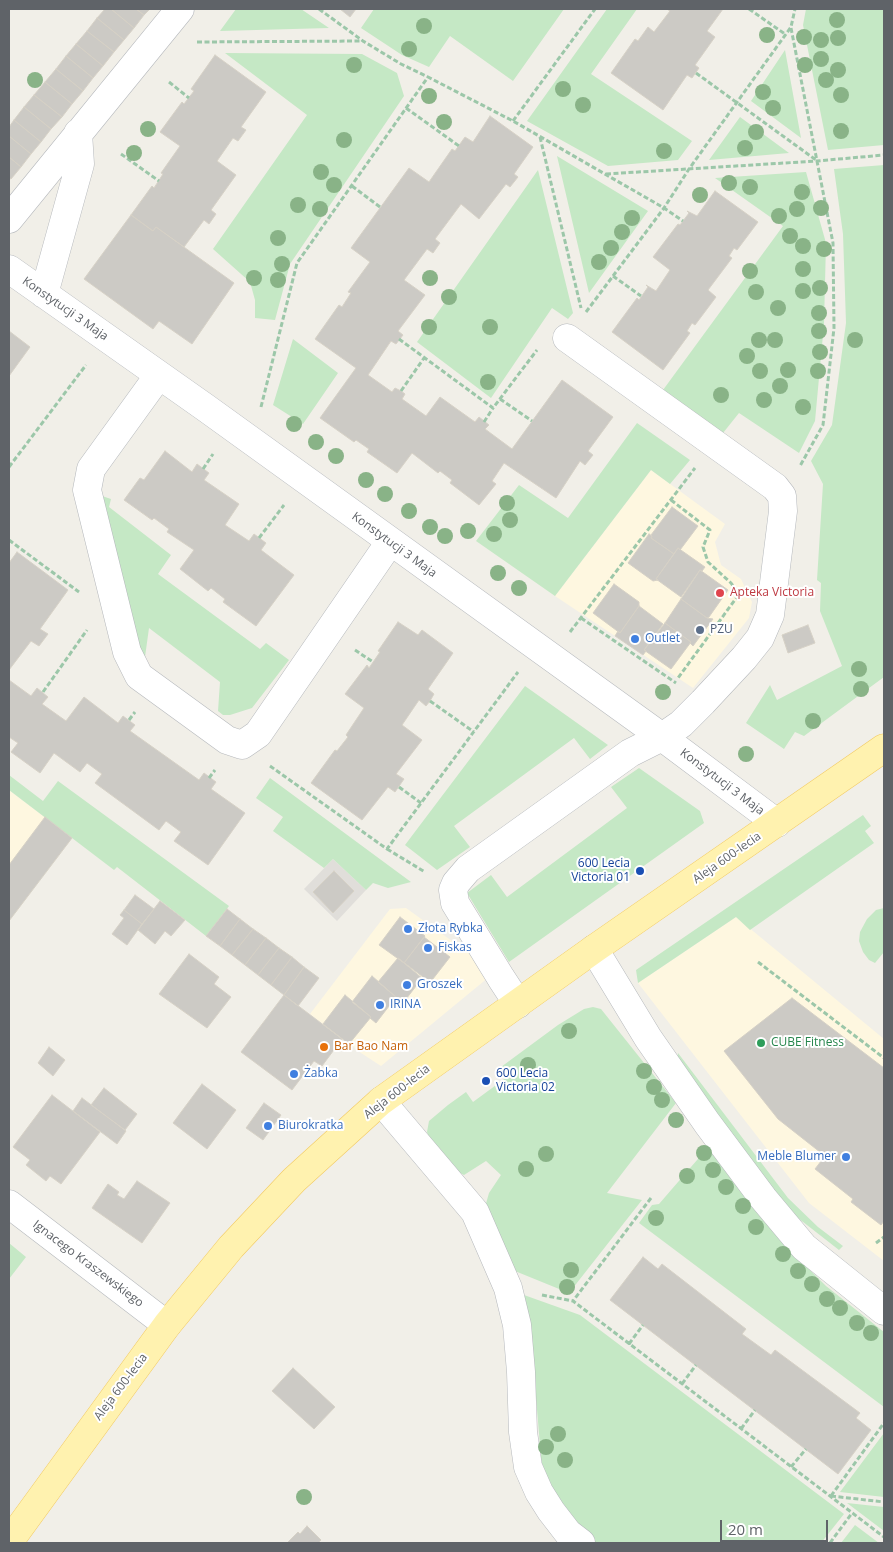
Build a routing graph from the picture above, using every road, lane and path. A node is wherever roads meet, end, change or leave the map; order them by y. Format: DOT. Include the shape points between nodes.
graph roads {
  1 [pos="180,9"];
  2 [pos="319,9"];
  3 [pos="595,9"];
  4 [pos="750,9"];
  5 [pos="795,9"];
  6 [pos="791,27"];
  7 [pos="785,34"];
  8 [pos="197,42"];
  9 [pos="364,42"];
  10 [pos="696,73"];
  11 [pos="428,77"];
  12 [pos="169,82"];
  13 [pos="189,98"];
  14 [pos="737,102"];
  15 [pos="406,108"];
  16 [pos="513,121"];
  17 [pos="78,133"];
  18 [pos="540,136"];
  19 [pos="459,146"];
  20 [pos="121,154"];
  21 [pos="884,155"];
  22 [pos="817,161"];
  23 [pos="689,169"];
  24 [pos="605,174"];
  25 [pos="159,181"];
  26 [pos="352,186"];
  27 [pos="380,207"];
  28 [pos="664,208"];
  29 [pos="9,219"];
  30 [pos="683,222"];
  31 [pos="9,269"];
  32 [pos="613,276"];
  33 [pos="44,294"];
  34 [pos="641,296"];
  35 [pos="567,338"];
  36 [pos="400,340"];
  37 [pos="424,358"];
  38 [pos="86,365"];
  39 [pos="159,375"];
  40 [pos="401,392"];
  41 [pos="500,399"];
  42 [pos="493,408"];
  43 [pos="260,409"];
  44 [pos="532,421"];
  45 [pos="484,422"];
  46 [pos="213,454"];
  47 [pos="698,465"];
  48 [pos="9,466"];
  49 [pos="203,469"];
  50 [pos="782,496"];
  51 [pos="671,500"];
  52 [pos="284,505"];
  53 [pos="260,538"];
  54 [pos="9,540"];
  55 [pos="390,542"];
  56 [pos="107,612"];
  57 [pos="581,618"];
  58 [pos="565,638"];
  59 [pos="353,648"];
  60 [pos="536,648"];
  61 [pos="373,662"];
  62 [pos="674,683"];
  63 [pos="43,692"];
  64 [pos="430,701"];
  65 [pos="703,702"];
  66 [pos="474,732"];
  67 [pos="662,737"];
  68 [pos="242,745"];
  69 [pos="884,748"];
  70 [pos="399,787"];
  71 [pos="421,803"];
  72 [pos="778,823"];
  73 [pos="387,850"];
  74 [pos="453,890"];
  75 [pos="594,949"];
  76 [pos="758,962"];
  77 [pos="518,1004"];
  78 [pos="884,1058"];
  79 [pos="381,1101"];
  80 [pos="651,1198"];
  81 [pos="9,1204"];
  82 [pos="884,1237"];
  83 [pos="876,1243"];
  84 [pos="884,1311"];
  85 [pos="168,1325"];
  86 [pos="643,1325"];
  87 [pos="629,1344"];
  88 [pos="696,1365"];
  89 [pos="682,1384"];
  90 [pos="755,1410"];
  91 [pos="884,1422"];
  92 [pos="741,1429"];
  93 [pos="806,1449"];
  94 [pos="792,1467"];
  95 [pos="830,1496"];
  96 [pos="884,1502"];
  97 [pos="852,1513"];
  98 [pos="884,1537"];
  99 [pos="9,1542"];
  100 [pos="580,1543"];
  101 [pos="830,1543"];
  1 -- 17 [label="street"];
  2 -- 9 [label="path"];
  3 -- 16 [label="path"];
  4 -- 7 [label="path"];
  5 -- 6 [label="path"];
  6 -- 7 [label="path"];
  6 -- 22 [label="path"];
  7 -- 14 [label="path"];
  8 -- 9 [label="path"];
  9 -- 11 [label="path"];
  10 -- 14 [label="path"];
  11 -- 15 [label="path"];
  11 -- 16 [label="path"];
  12 -- 13 [label="path"];
  14 -- 22 [label="path"];
  14 -- 23 [label="path"];
  15 -- 19 [label="path"];
  15 -- 26 [label="path"];
  16 -- 18 [label="path"];
  17 -- 29 [label="street"];
  17 -- 33 [label="street" via="80,164"];
  18 -- 24 [label="path"];
  18 -- 32 [label="path" via="583,316"];
  20 -- 25 [label="path"];
  21 -- 22 [label="path"];
  22 -- 23 [label="path"];
  22 -- 50 [label="path" via="833,243 834,328 823,424"];
  23 -- 24 [label="path"];
  23 -- 28 [label="path"];
  24 -- 28 [label="path"];
  26 -- 27 [label="path"];
  26 -- 43 [label="path" via="298,263"];
  28 -- 30 [label="path"];
  28 -- 32 [label="path"];
  31 -- 33 [label="street, Konstytucji 3 Maja"];
  32 -- 34 [label="path"];
  33 -- 39 [label="street, Konstytucji 3 Maja"];
  35 -- 41 [label="path" via="543,343"];
  35 -- 50 [label="street" via="775,487"];
  36 -- 37 [label="path"];
  37 -- 40 [label="path"];
  37 -- 42 [label="path"];
  38 -- 48 [label="path"];
  39 -- 55 [label="street, Konstytucji 3 Maja"];
  39 -- 56 [label="street" via="91,469 87,490"];
  41 -- 42 [label="path"];
  41 -- 44 [label="path"];
  42 -- 45 [label="path"];
  46 -- 49 [label="path"];
  47 -- 51 [label="path"];
  50 -- 65 [label="street" via="770,615 760,638"];
  51 -- 57 [label="path"];
  51 -- 62 [label="path" via="710,530 703,547 708,562 731,583 737,597"];
  52 -- 53 [label="path"];
  54 -- 56 [label="path"];
  55 -- 60 [label="street, Konstytucji 3 Maja"];
  55 -- 68 [label="street" via="258,734"];
  56 -- 63 [label="path" via="70,653"];
  56 -- 68 [label="street" via="138,676 227,740"];
  57 -- 58 [label="path"];
  57 -- 62 [label="path"];
  59 -- 61 [label="path"];
  60 -- 66 [label="path"];
  60 -- 67 [label="street, Konstytucji 3 Maja"];
  62 -- 65 [label="path"];
  64 -- 66 [label="path"];
  65 -- 67 [label="street"];
  66 -- 71 [label="path"];
  67 -- 72 [label="street, Konstytucji 3 Maja"];
  67 -- 74 [label="street" via="630,753 468,869"];
  68 -- 73 [label="path"];
  69 -- 72 [label="main road, Aleja 600-lecia"];
  70 -- 71 [label="path"];
  71 -- 73 [label="path"];
  72 -- 75 [label="main road, Aleja 600-lecia"];
  73 -- 74 [label="path"];
  74 -- 77 [label="street" via="456,903"];
  75 -- 77 [label="main road, Aleja 600-lecia"];
  75 -- 84 [label="street" via="648,1038 763,1198 804,1247"];
  76 -- 78 [label="path"];
  77 -- 79 [label="main road, Aleja 600-lecia"];
  79 -- 85 [label="main road, Aleja 600-lecia" via="294,1180 231,1247"];
  79 -- 100 [label="street" via="474,1212 508,1288 517,1325 528,1467 538,1492 551,1511"];
  80 -- 87 [label="path" via="573,1301"];
  81 -- 85 [label="street, Ignacego Kraszewskiego"];
  82 -- 83 [label="path"];
  85 -- 99 [label="main road, Aleja 600-lecia"];
  86 -- 87 [label="path"];
  87 -- 89 [label="path"];
  88 -- 89 [label="path"];
  89 -- 92 [label="path"];
  90 -- 92 [label="path"];
  91 -- 95 [label="path"];
  92 -- 94 [label="path"];
  93 -- 94 [label="path"];
  94 -- 95 [label="path"];
  95 -- 96 [label="path"];
  95 -- 97 [label="path"];
  97 -- 98 [label="path"];
  97 -- 101 [label="path"];
}
